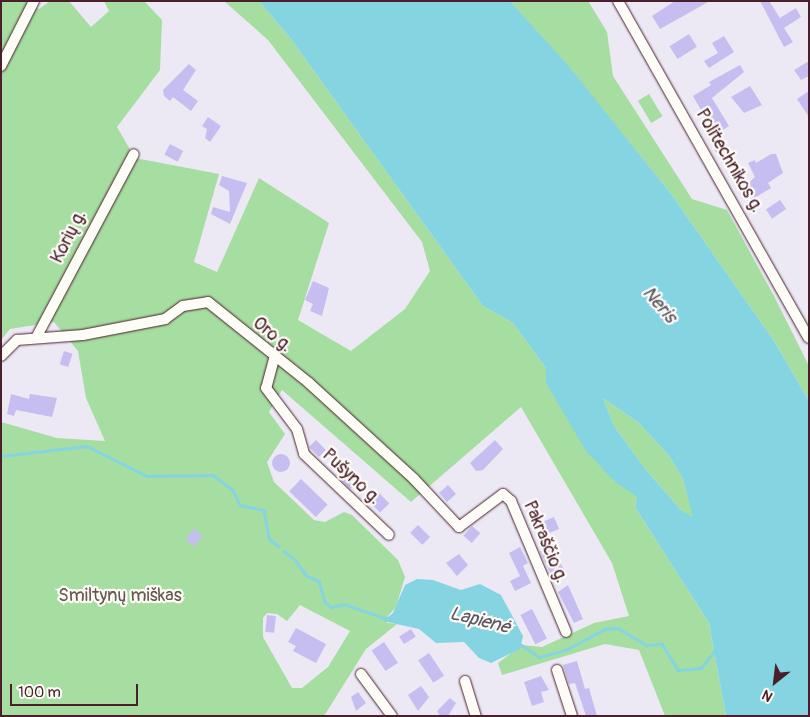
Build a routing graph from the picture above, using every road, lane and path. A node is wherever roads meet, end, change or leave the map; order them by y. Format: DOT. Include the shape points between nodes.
graph roads {
  1 [pos="34,1"];
  2 [pos="618,1"];
  3 [pos="1,66"];
  4 [pos="134,154"];
  5 [pos="36,338"];
  6 [pos="809,338"];
  7 [pos="1,356"];
  8 [pos="274,359"];
  9 [pos="414,479"];
  10 [pos="390,535"];
  11 [pos="566,632"];
  12 [pos="557,670"];
  13 [pos="361,674"];
  14 [pos="465,681"];
  15 [pos="392,716"];
  16 [pos="476,716"];
  17 [pos="572,716"];
  1 -- 3 [label="street"];
  2 -- 6 [label="street, Politechnikos g."];
  4 -- 5 [label="street, Korių g."];
  5 -- 7 [label="street" via="17,340"];
  5 -- 8 [label="street, Oro g." via="83,335 165,319 184,306 208,302 223,310"];
  8 -- 9 [label="street, Oro g." via="308,383"];
  8 -- 10 [label="street, Pušyno g." via="266,388 297,429 304,454"];
  9 -- 11 [label="street, Pakraščio g." via="459,527 502,494 511,501"];
  12 -- 17 [label="street"];
  13 -- 15 [label="street"];
  14 -- 16 [label="street"];
}
